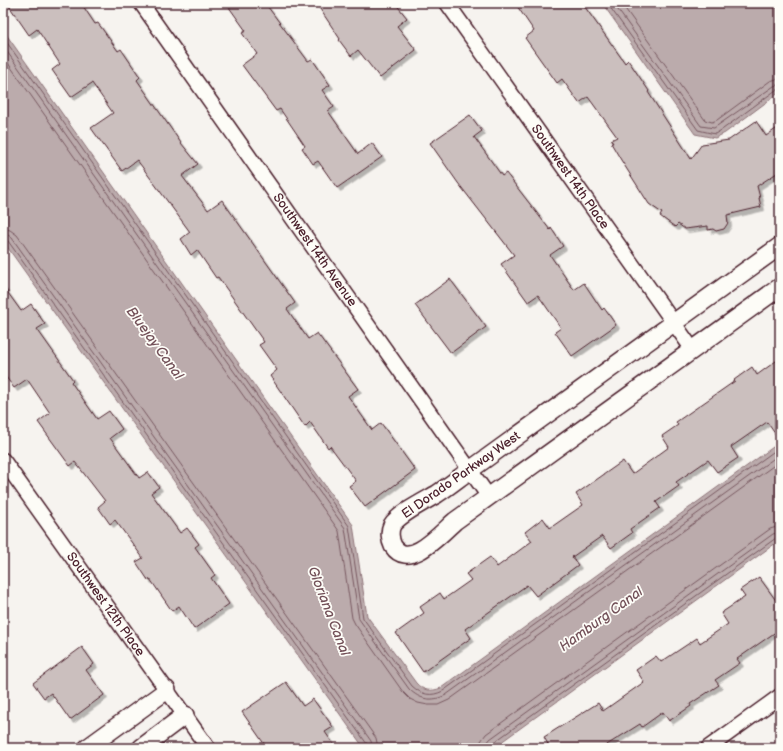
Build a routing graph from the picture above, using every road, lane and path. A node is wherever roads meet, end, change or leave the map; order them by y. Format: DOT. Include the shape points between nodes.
graph roads {
  1 [pos="141,3"];
  2 [pos="447,3"];
  3 [pos="780,246"];
  4 [pos="780,287"];
  5 [pos="673,324"];
  6 [pos="693,350"];
  7 [pos="3,460"];
  8 [pos="470,470"];
  9 [pos="489,497"];
  10 [pos="166,690"];
  11 [pos="780,696"];
  12 [pos="185,716"];
  13 [pos="87,748"];
  14 [pos="141,748"];
  15 [pos="208,748"];
  16 [pos="708,748"];
  1 -- 8 [label="street, Southwest 14th Avenue"];
  2 -- 5 [label="street, Southwest 14th Place"];
  3 -- 5 [label="street, El Dorado Parkway West"];
  4 -- 6 [label="street, El Dorado Parkway West"];
  5 -- 6 [label="street, Southwest 14th Place"];
  5 -- 8 [label="street, El Dorado Parkway West"];
  6 -- 9 [label="street, El Dorado Parkway West"];
  7 -- 10 [label="street, Southwest 12th Place"];
  8 -- 9 [label="street, Southwest 14th Avenue"];
  8 -- 9 [label="street, El Dorado Parkway West" via="398,518 391,526 390,532 395,549 406,555 416,553"];
  10 -- 12 [label="street, Southwest 12th Place"];
  10 -- 13 [label="street"];
  11 -- 16 [label="street"];
  12 -- 14 [label="street"];
  12 -- 15 [label="street, Southwest 12th Place"];
}
